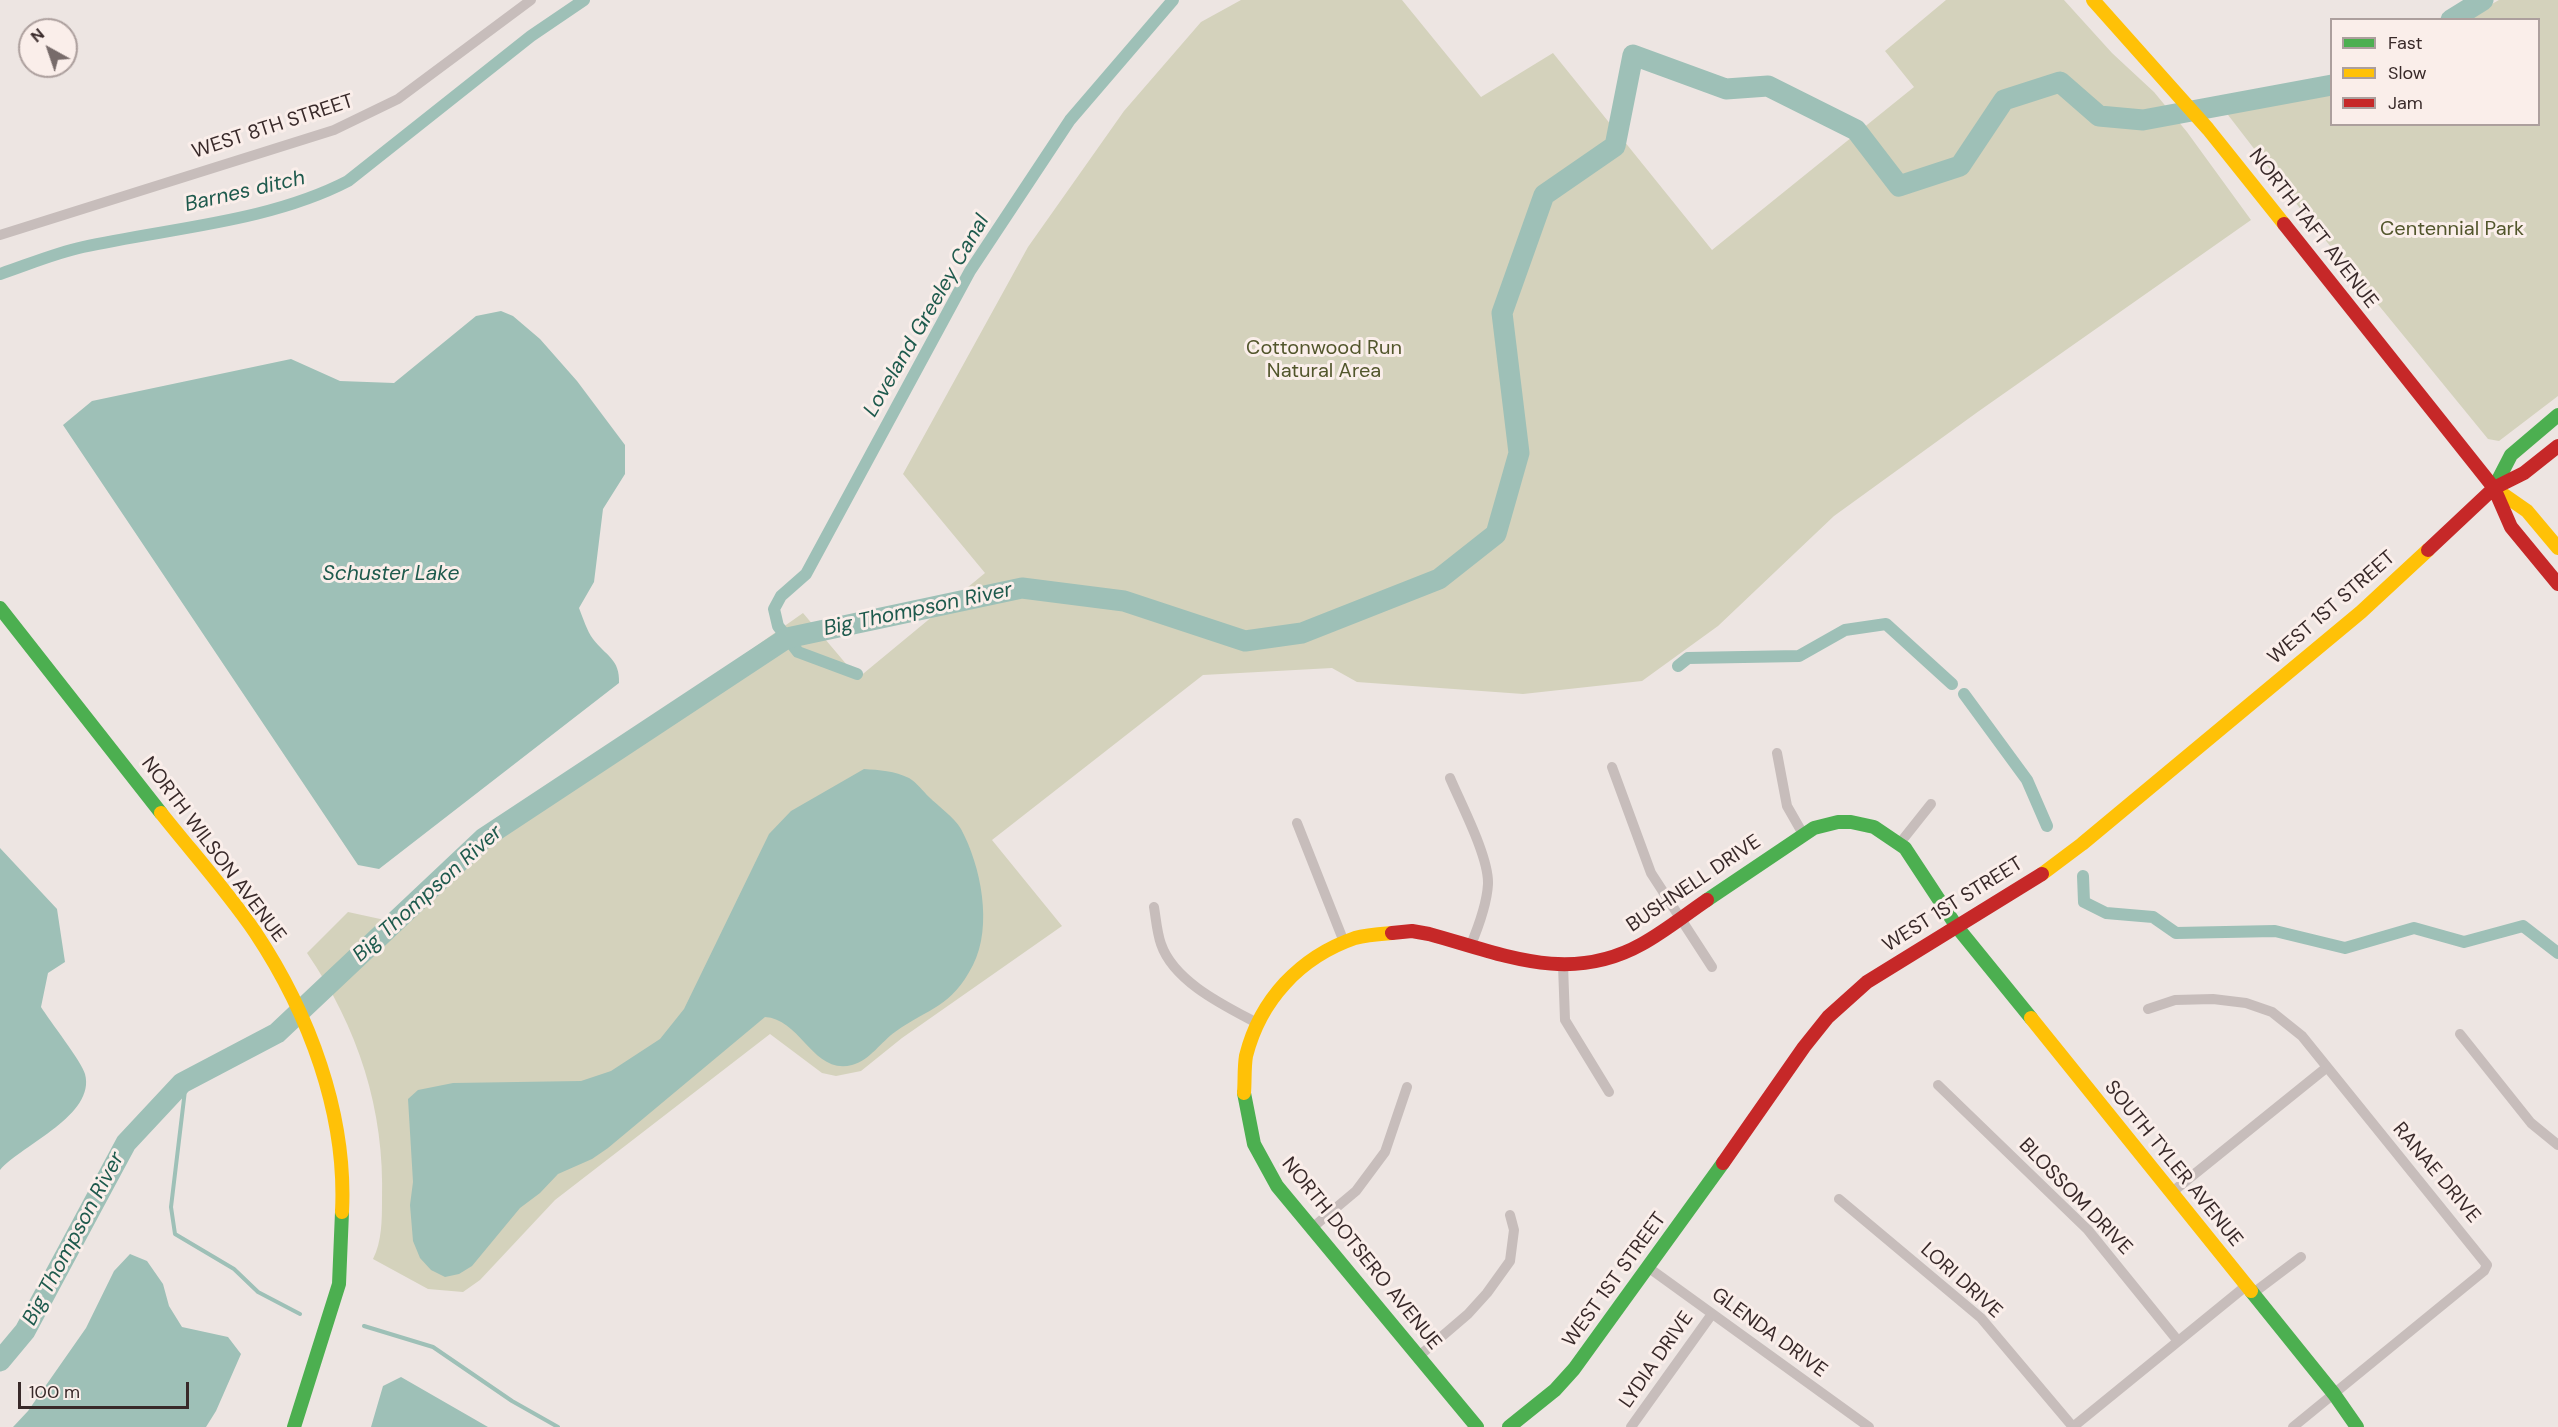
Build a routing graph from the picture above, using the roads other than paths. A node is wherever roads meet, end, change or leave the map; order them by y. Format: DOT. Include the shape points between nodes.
graph roads {
  1 [pos="531,0"];
  2 [pos="2093,0"];
  3 [pos="0,235"];
  4 [pos="2558,415"];
  5 [pos="2558,446"];
  6 [pos="2494,488"];
  7 [pos="2558,548"];
  8 [pos="2558,584"];
  9 [pos="0,608"];
  10 [pos="1777,753"];
  11 [pos="1612,766"];
  12 [pos="1450,778"];
  13 [pos="1931,804"];
  14 [pos="1297,823"];
  15 [pos="1803,834"];
  16 [pos="1900,843"];
  17 [pos="1154,907"];
  18 [pos="1682,918"];
  19 [pos="1957,927"];
  20 [pos="1344,942"];
  21 [pos="1470,947"];
  22 [pos="1563,965"];
  23 [pos="1712,967"];
  24 [pos="2148,1009"];
  25 [pos="1257,1023"];
  26 [pos="2460,1034"];
  27 [pos="2326,1068"];
  28 [pos="1938,1085"];
  29 [pos="1407,1087"];
  30 [pos="1609,1092"];
  31 [pos="2558,1145"];
  32 [pos="2171,1193"];
  33 [pos="1839,1199"];
  34 [pos="1510,1215"];
  35 [pos="1312,1228"];
  36 [pos="2301,1257"];
  37 [pos="1649,1268"];
  38 [pos="2249,1290"];
  39 [pos="1712,1314"];
  40 [pos="2178,1341"];
  41 [pos="1419,1356"];
  42 [pos="2334,1394"];
  43 [pos="294,1427"];
  44 [pos="1477,1427"];
  45 [pos="1509,1427"];
  46 [pos="1631,1427"];
  47 [pos="1869,1427"];
  48 [pos="2073,1427"];
  49 [pos="2294,1427"];
  50 [pos="2357,1427"];
  1 -- 3 [label="street, WEST 8TH STREET" via="398,99 334,130"];
  2 -- 6 [label="main road, NORTH TAFT AVENUE" via="2208,129"];
  4 -- 6 [label="main road, WEST 1ST STREET" via="2511,455"];
  5 -- 6 [label="main road, WEST 1ST STREET" via="2524,473"];
  6 -- 7 [label="main road" via="2527,511"];
  6 -- 8 [label="main road" via="2511,527"];
  6 -- 19 [label="main road, WEST 1ST STREET" via="2361,612 2082,844"];
  9 -- 43 [label="main road, NORTH WILSON AVENUE" via="254,931 279,972 315,1050 331,1102 341,1155 342,1240 339,1284"];
  10 -- 15 [label="street" via="1787,807"];
  11 -- 18 [label="street" via="1651,873"];
  12 -- 21 [label="street" via="1485,864 1488,881"];
  13 -- 16 [label="street"];
  14 -- 20 [label="street"];
  15 -- 16 [label="main road, BUSHNELL DRIVE" via="1823,824 1854,822 1872,825"];
  15 -- 18 [label="main road, BUSHNELL DRIVE"];
  16 -- 19 [label="main road, BUSHNELL DRIVE"];
  17 -- 25 [label="street" via="1161,944 1180,972 1215,1000"];
  18 -- 22 [label="main road, BUSHNELL DRIVE" via="1616,956"];
  18 -- 23 [label="street"];
  19 -- 32 [label="main road, SOUTH TYLER AVENUE"];
  19 -- 37 [label="main road, WEST 1ST STREET" via="1867,982 1828,1017"];
  20 -- 21 [label="main road, BUSHNELL DRIVE" via="1406,930"];
  20 -- 25 [label="main road, BUSHNELL DRIVE" via="1310,958 1274,994"];
  21 -- 22 [label="main road, BUSHNELL DRIVE" via="1529,963"];
  22 -- 30 [label="street" via="1565,1020"];
  24 -- 27 [label="street, RANAE DRIVE" via="2175,1000 2213,999 2260,1006 2302,1036"];
  25 -- 35 [label="main road, NORTH DOTSERO AVENUE" via="1242,1082 1250,1139 1268,1174"];
  26 -- 31 [label="street" via="2531,1123"];
  27 -- 32 [label="street"];
  27 -- 42 [label="street, RANAE DRIVE" via="2487,1265"];
  28 -- 40 [label="street, BLOSSOM DRIVE" via="2088,1230"];
  29 -- 35 [label="street" via="1391,1138 1379,1161 1356,1191"];
  32 -- 38 [label="main road, SOUTH TYLER AVENUE"];
  33 -- 48 [label="street, LORI DRIVE" via="1981,1318"];
  34 -- 41 [label="street" via="1514,1230 1510,1261 1468,1314"];
  35 -- 41 [label="main road, NORTH DOTSERO AVENUE"];
  36 -- 38 [label="street"];
  37 -- 39 [label="street, GLENDA DRIVE"];
  37 -- 45 [label="main road, WEST 1ST STREET" via="1574,1369 1555,1390"];
  38 -- 40 [label="street"];
  38 -- 42 [label="main road, SOUTH TYLER AVENUE"];
  39 -- 46 [label="street, LYDIA DRIVE"];
  39 -- 47 [label="street, GLENDA DRIVE"];
  40 -- 48 [label="street"];
  41 -- 44 [label="main road, NORTH DOTSERO AVENUE"];
  42 -- 49 [label="street, RANAE DRIVE"];
  42 -- 50 [label="main road, SOUTH TYLER AVENUE"];
}
